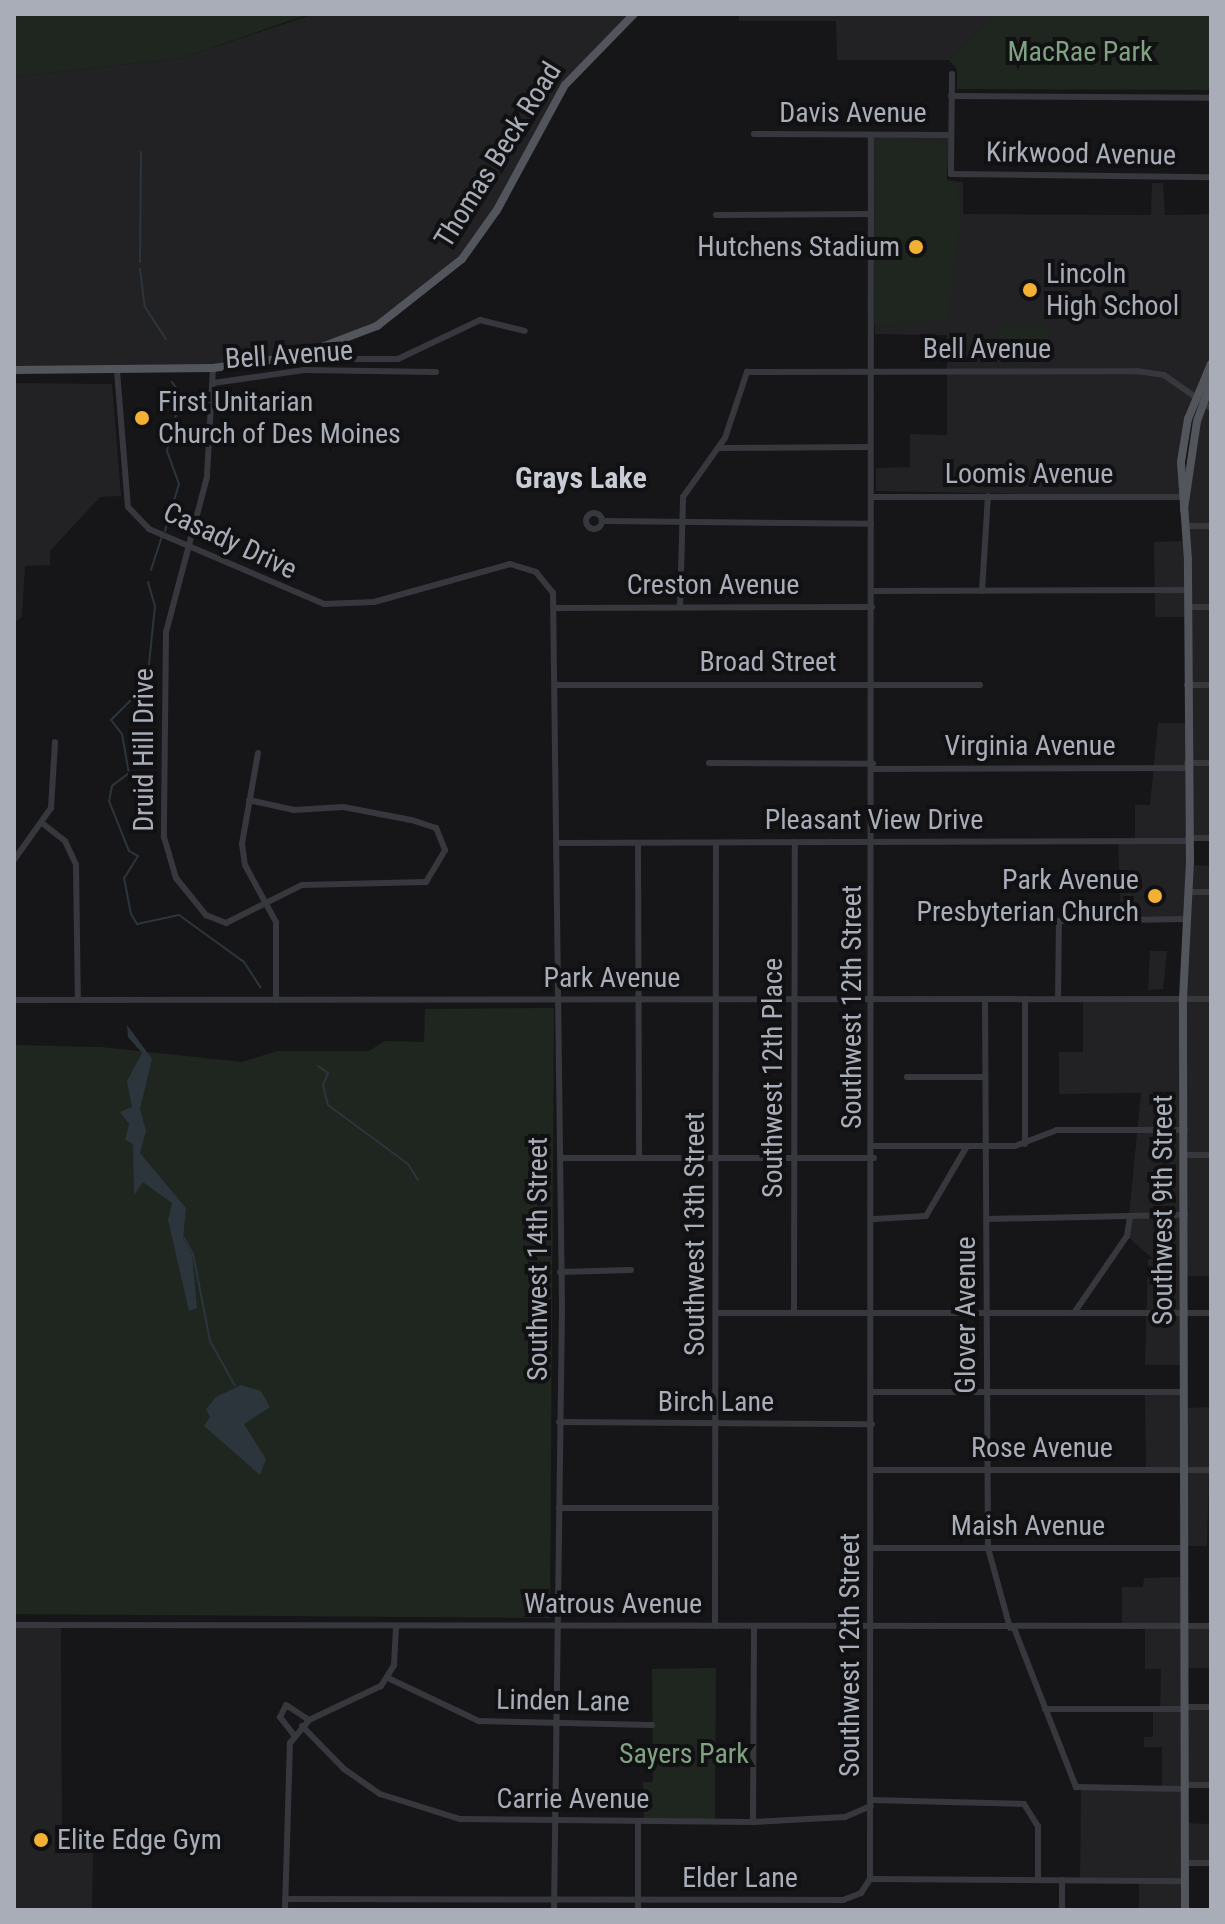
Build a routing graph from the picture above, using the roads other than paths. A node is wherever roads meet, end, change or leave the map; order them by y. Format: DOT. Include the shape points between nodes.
graph roads {
  1 [pos="634,14"];
  2 [pos="952,74"];
  3 [pos="951,96"];
  4 [pos="1211,98"];
  5 [pos="754,134"];
  6 [pos="871,135"];
  7 [pos="951,135"];
  8 [pos="1211,177"];
  9 [pos="871,214"];
  10 [pos="716,215"];
  11 [pos="525,331"];
  12 [pos="336,345"];
  13 [pos="1211,364"];
  14 [pos="213,368"];
  15 [pos="14,370"];
  16 [pos="117,371"];
  17 [pos="870,371"];
  18 [pos="436,372"];
  19 [pos="213,383"];
  20 [pos="1211,383"];
  21 [pos="1203,403"];
  22 [pos="870,447"];
  23 [pos="720,448"];
  24 [pos="988,496"];
  25 [pos="871,497"];
  26 [pos="1185,497"];
  27 [pos="606,521"];
  28 [pos="679,524"];
  29 [pos="871,524"];
  30 [pos="1185,526"];
  31 [pos="1211,526"];
  32 [pos="188,547"];
  33 [pos="1188,590"];
  34 [pos="872,591"];
  35 [pos="982,591"];
  36 [pos="680,607"];
  37 [pos="872,607"];
  38 [pos="1188,607"];
  39 [pos="1211,607"];
  40 [pos="555,608"];
  41 [pos="872,684"];
  42 [pos="556,685"];
  43 [pos="980,685"];
  44 [pos="1187,685"];
  45 [pos="1211,685"];
  46 [pos="55,742"];
  47 [pos="258,753"];
  48 [pos="709,763"];
  49 [pos="1211,763"];
  50 [pos="1187,765"];
  51 [pos="873,766"];
  52 [pos="249,800"];
  53 [pos="42,823"];
  54 [pos="1211,838"];
  55 [pos="1188,840"];
  56 [pos="795,842"];
  57 [pos="873,842"];
  58 [pos="559,843"];
  59 [pos="638,843"];
  60 [pos="716,843"];
  61 [pos="14,860"];
  62 [pos="1190,892"];
  63 [pos="1211,892"];
  64 [pos="269,901"];
  65 [pos="1187,919"];
  66 [pos="875,999"];
  67 [pos="985,999"];
  68 [pos="1025,999"];
  69 [pos="1058,999"];
  70 [pos="1183,999"];
  71 [pos="1211,999"];
  72 [pos="14,1000"];
  73 [pos="78,1000"];
  74 [pos="276,1000"];
  75 [pos="561,1000"];
  76 [pos="639,1000"];
  77 [pos="718,1000"];
  78 [pos="796,1000"];
  79 [pos="907,1077"];
  80 [pos="984,1077"];
  81 [pos="1185,1130"];
  82 [pos="1025,1144"];
  83 [pos="874,1146"];
  84 [pos="967,1146"];
  85 [pos="985,1146"];
  86 [pos="1185,1155"];
  87 [pos="1211,1155"];
  88 [pos="561,1158"];
  89 [pos="639,1158"];
  90 [pos="717,1158"];
  91 [pos="795,1158"];
  92 [pos="874,1158"];
  93 [pos="1185,1215"];
  94 [pos="1130,1217"];
  95 [pos="874,1219"];
  96 [pos="987,1219"];
  97 [pos="631,1270"];
  98 [pos="560,1272"];
  99 [pos="717,1313"];
  100 [pos="794,1313"];
  101 [pos="873,1313"];
  102 [pos="1074,1313"];
  103 [pos="1185,1313"];
  104 [pos="1211,1313"];
  105 [pos="988,1314"];
  106 [pos="872,1392"];
  107 [pos="988,1392"];
  108 [pos="1185,1392"];
  109 [pos="559,1422"];
  110 [pos="716,1424"];
  111 [pos="872,1424"];
  112 [pos="872,1470"];
  113 [pos="988,1470"];
  114 [pos="1185,1470"];
  115 [pos="1211,1470"];
  116 [pos="559,1508"];
  117 [pos="716,1508"];
  118 [pos="872,1548"];
  119 [pos="988,1548"];
  120 [pos="1184,1548"];
  121 [pos="14,1625"];
  122 [pos="556,1625"];
  123 [pos="396,1626"];
  124 [pos="715,1626"];
  125 [pos="1184,1626"];
  126 [pos="1211,1626"];
  127 [pos="754,1627"];
  128 [pos="872,1627"];
  129 [pos="1012,1628"];
  130 [pos="388,1678"];
  131 [pos="1211,1707"];
  132 [pos="1184,1708"];
  133 [pos="1045,1709"];
  134 [pos="309,1720"];
  135 [pos="555,1724"];
  136 [pos="652,1725"];
  137 [pos="302,1726"];
  138 [pos="294,1735"];
  139 [pos="1211,1785"];
  140 [pos="1184,1787"];
  141 [pos="871,1803"];
  142 [pos="555,1821"];
  143 [pos="638,1821"];
  144 [pos="753,1822"];
  145 [pos="1185,1863"];
  146 [pos="1211,1863"];
  147 [pos="870,1879"];
  148 [pos="1038,1880"];
  149 [pos="1062,1880"];
  150 [pos="1185,1881"];
  151 [pos="285,1899"];
  152 [pos="554,1899"];
  153 [pos="638,1899"];
  154 [pos="285,1910"];
  155 [pos="554,1910"];
  156 [pos="638,1910"];
  157 [pos="1062,1910"];
  158 [pos="1185,1910"];
  1 -- 12 [label="main road, Thomas Beck Road" via="565,85 462,259 418,300"];
  2 -- 3 [label="street"];
  3 -- 4 [label="street, Davis Avenue"];
  3 -- 7 [label="street"];
  5 -- 6 [label="street, Davis Avenue"];
  6 -- 7 [label="street, Davis Avenue"];
  6 -- 9 [label="street, Southwest 12th Street"];
  7 -- 8 [label="street, Kirkwood Avenue" via="951,174"];
  9 -- 10 [label="street"];
  9 -- 17 [label="street, Southwest 12th Street"];
  11 -- 12 [label="street" via="480,320 398,359 346,359"];
  12 -- 14 [label="main road, Thomas Beck Road"];
  13 -- 21 [label="main road, Southwest 9th Street"];
  14 -- 16 [label="main road, Bell Avenue"];
  14 -- 19 [label="street, Bell Avenue"];
  15 -- 16 [label="main road, Bell Avenue"];
  16 -- 32 [label="street, Casady Drive" via="128,507 161,534"];
  17 -- 21 [label="street, Bell Avenue" via="1136,371 1164,375"];
  17 -- 22 [label="street, Southwest 12th Street"];
  17 -- 23 [label="street, Bell Avenue" via="752,371 743,377"];
  18 -- 19 [label="street, Bell Avenue" via="304,370"];
  19 -- 32 [label="street, Druid Hill Drive" via="207,477"];
  20 -- 21 [label="main road, Southwest 9th Street"];
  21 -- 26 [label="main road, Southwest 9th Street" via="1183,441"];
  22 -- 23 [label="street"];
  22 -- 25 [label="street, Southwest 12th Street"];
  23 -- 28 [label="street" via="686,491"];
  24 -- 25 [label="street, Loomis Avenue"];
  24 -- 26 [label="street, Loomis Avenue"];
  24 -- 35 [label="street"];
  25 -- 29 [label="street, Southwest 12th Street"];
  26 -- 30 [label="main road, Southwest 9th Street"];
  27 -- 28 [label="street"];
  28 -- 29 [label="street"];
  28 -- 36 [label="street"];
  29 -- 34 [label="street, Southwest 12th Street"];
  30 -- 31 [label="street"];
  30 -- 33 [label="main road, Southwest 9th Street"];
  32 -- 40 [label="street, Casady Drive" via="298,597 335,605 374,602 510,564 532,569 551,589"];
  32 -- 64 [label="street, Druid Hill Drive" via="166,632 165,848 181,887 214,921 231,921"];
  33 -- 35 [label="street"];
  33 -- 38 [label="main road, Southwest 9th Street"];
  34 -- 35 [label="street"];
  34 -- 37 [label="street, Southwest 12th Street"];
  36 -- 37 [label="street, Creston Avenue"];
  36 -- 40 [label="street, Creston Avenue"];
  37 -- 41 [label="street, Southwest 12th Street"];
  38 -- 39 [label="street"];
  38 -- 44 [label="main road, Southwest 9th Street"];
  40 -- 42 [label="street, Southwest 14th Street"];
  41 -- 42 [label="street, Broad Street"];
  41 -- 43 [label="street, Broad Street"];
  41 -- 51 [label="street, Southwest 12th Street"];
  42 -- 58 [label="street, Southwest 14th Street"];
  44 -- 45 [label="street"];
  44 -- 50 [label="main road, Southwest 9th Street"];
  46 -- 53 [label="street" via="55,796"];
  47 -- 52 [label="street"];
  48 -- 51 [label="street, Virginia Avenue"];
  49 -- 50 [label="street, Virginia Avenue"];
  50 -- 51 [label="street, Virginia Avenue"];
  50 -- 55 [label="main road, Southwest 9th Street"];
  51 -- 57 [label="street, Southwest 12th Street"];
  52 -- 64 [label="street" via="243,858"];
  52 -- 64 [label="street, Druid Hill Drive" via="294,810 343,807 431,826 445,845 436,875 416,885 302,885"];
  53 -- 61 [label="street"];
  53 -- 73 [label="street" via="65,841 76,865"];
  54 -- 55 [label="street, Pleasant View Drive"];
  55 -- 57 [label="street, Pleasant View Drive"];
  55 -- 62 [label="main road, Southwest 9th Street"];
  56 -- 57 [label="street, Pleasant View Drive"];
  56 -- 60 [label="street, Pleasant View Drive"];
  56 -- 78 [label="street, Southwest 12th Place"];
  57 -- 66 [label="street, Southwest 12th Street"];
  58 -- 59 [label="street, Pleasant View Drive"];
  58 -- 75 [label="street, Southwest 14th Street"];
  59 -- 60 [label="street, Pleasant View Drive"];
  59 -- 76 [label="street"];
  60 -- 77 [label="street, Southwest 13th Street"];
  62 -- 63 [label="street"];
  62 -- 65 [label="main road, Southwest 9th Street"];
  64 -- 74 [label="street" via="276,922"];
  65 -- 69 [label="street" via="1058,923"];
  65 -- 70 [label="main road, Southwest 9th Street"];
  66 -- 67 [label="street, Park Avenue"];
  66 -- 78 [label="street, Park Avenue"];
  66 -- 83 [label="street, Southwest 12th Street"];
  67 -- 68 [label="street, Park Avenue"];
  67 -- 80 [label="street, Glover Avenue"];
  68 -- 69 [label="street, Park Avenue"];
  68 -- 82 [label="street"];
  69 -- 70 [label="street, Park Avenue"];
  70 -- 71 [label="street, Park Avenue"];
  70 -- 81 [label="main road, Southwest 9th Street"];
  72 -- 73 [label="street, Park Avenue"];
  73 -- 74 [label="street, Park Avenue"];
  74 -- 75 [label="street, Park Avenue"];
  75 -- 76 [label="street, Park Avenue"];
  75 -- 88 [label="street, Southwest 14th Street"];
  76 -- 77 [label="street, Park Avenue"];
  76 -- 89 [label="street"];
  77 -- 78 [label="street, Park Avenue"];
  77 -- 90 [label="street, Southwest 13th Street"];
  78 -- 91 [label="street, Southwest 12th Place"];
  79 -- 80 [label="street"];
  80 -- 85 [label="street, Glover Avenue"];
  81 -- 82 [label="street" via="1057,1130"];
  81 -- 86 [label="main road, Southwest 9th Street"];
  82 -- 85 [label="street"];
  83 -- 84 [label="street"];
  83 -- 92 [label="street, Southwest 12th Street"];
  84 -- 85 [label="street"];
  84 -- 95 [label="street" via="926,1216"];
  85 -- 96 [label="street, Glover Avenue"];
  86 -- 87 [label="street"];
  86 -- 93 [label="main road, Southwest 9th Street"];
  88 -- 89 [label="street"];
  88 -- 98 [label="street, Southwest 14th Street"];
  89 -- 90 [label="street"];
  90 -- 91 [label="street"];
  90 -- 99 [label="street, Southwest 13th Street"];
  91 -- 92 [label="street"];
  91 -- 100 [label="street, Southwest 12th Place"];
  92 -- 95 [label="street, Southwest 12th Street"];
  93 -- 94 [label="street"];
  93 -- 103 [label="main road, Southwest 9th Street"];
  94 -- 96 [label="street"];
  94 -- 102 [label="street" via="1127,1236"];
  95 -- 101 [label="street, Southwest 12th Street"];
  96 -- 105 [label="street, Glover Avenue"];
  97 -- 98 [label="street"];
  98 -- 109 [label="street, Southwest 14th Street"];
  99 -- 100 [label="street"];
  99 -- 110 [label="street, Southwest 13th Street"];
  100 -- 101 [label="street"];
  101 -- 105 [label="street"];
  101 -- 106 [label="street, Southwest 12th Street"];
  102 -- 103 [label="street"];
  102 -- 105 [label="street"];
  103 -- 104 [label="street"];
  103 -- 108 [label="main road, Southwest 9th Street"];
  105 -- 107 [label="street, Glover Avenue"];
  106 -- 107 [label="street"];
  106 -- 111 [label="street, Southwest 12th Street"];
  107 -- 108 [label="street"];
  107 -- 113 [label="street, Glover Avenue"];
  108 -- 114 [label="main road, Southwest 9th Street"];
  109 -- 110 [label="street, Birch Lane"];
  109 -- 116 [label="street, Southwest 14th Street"];
  110 -- 111 [label="street, Birch Lane"];
  110 -- 117 [label="street, Southwest 13th Street"];
  111 -- 112 [label="street, Southwest 12th Street"];
  112 -- 113 [label="street, Rose Avenue"];
  112 -- 118 [label="street, Southwest 12th Street"];
  113 -- 114 [label="street, Rose Avenue"];
  113 -- 119 [label="street, Glover Avenue"];
  114 -- 115 [label="street, Rose Avenue"];
  114 -- 120 [label="main road, Southwest 9th Street"];
  116 -- 117 [label="street"];
  116 -- 122 [label="street, Southwest 14th Street"];
  117 -- 124 [label="street, Southwest 13th Street"];
  118 -- 119 [label="street, Maish Avenue"];
  118 -- 128 [label="street, Southwest 12th Street"];
  119 -- 120 [label="street, Maish Avenue"];
  119 -- 129 [label="street, Glover Avenue"];
  120 -- 125 [label="main road, Southwest 9th Street"];
  121 -- 123 [label="street, Watrous Avenue"];
  122 -- 123 [label="street, Watrous Avenue"];
  122 -- 124 [label="street, Watrous Avenue"];
  122 -- 135 [label="street, Southwest 14th Street"];
  123 -- 130 [label="street"];
  124 -- 127 [label="street, Watrous Avenue"];
  125 -- 126 [label="street, Watrous Avenue"];
  125 -- 129 [label="street, Watrous Avenue"];
  125 -- 132 [label="main road, Southwest 9th Street"];
  127 -- 128 [label="street, Watrous Avenue"];
  127 -- 144 [label="street"];
  128 -- 129 [label="street, Watrous Avenue"];
  128 -- 141 [label="street, Southwest 12th Street"];
  129 -- 133 [label="street, Glover Avenue"];
  130 -- 134 [label="street" via="362,1700"];
  130 -- 135 [label="street, Linden Lane" via="479,1721"];
  131 -- 132 [label="street"];
  132 -- 133 [label="street"];
  132 -- 140 [label="main road, Southwest 9th Street"];
  133 -- 140 [label="street, Glover Avenue" via="1081,1788"];
  134 -- 137 [label="street"];
  134 -- 138 [label="street" via="286,1705 280,1717"];
  135 -- 136 [label="street, Linden Lane"];
  135 -- 142 [label="street, Southwest 14th Street"];
  137 -- 138 [label="street"];
  137 -- 142 [label="street, Carrie Avenue" via="361,1782 413,1808 460,1819"];
  138 -- 151 [label="street" via="286,1756"];
  139 -- 140 [label="street"];
  140 -- 145 [label="main road, Southwest 9th Street"];
  141 -- 144 [label="street, Carrie Avenue" via="845,1817"];
  141 -- 147 [label="street, Southwest 12th Street"];
  141 -- 148 [label="street, Carrie Avenue" via="1024,1804 1036,1817"];
  142 -- 143 [label="street, Carrie Avenue"];
  142 -- 152 [label="street, Southwest 14th Street"];
  143 -- 144 [label="street, Carrie Avenue"];
  143 -- 153 [label="street"];
  145 -- 146 [label="street"];
  145 -- 150 [label="main road, Southwest 9th Street"];
  147 -- 148 [label="street"];
  147 -- 153 [label="street, Elder Lane" via="861,1893 843,1900"];
  148 -- 149 [label="street"];
  149 -- 150 [label="street"];
  149 -- 157 [label="street"];
  150 -- 158 [label="main road, Southwest 9th Street"];
  151 -- 152 [label="street, Elder Lane"];
  151 -- 154 [label="street"];
  152 -- 153 [label="street, Elder Lane"];
  152 -- 155 [label="street, Southwest 14th Street"];
  153 -- 156 [label="street"];
}
